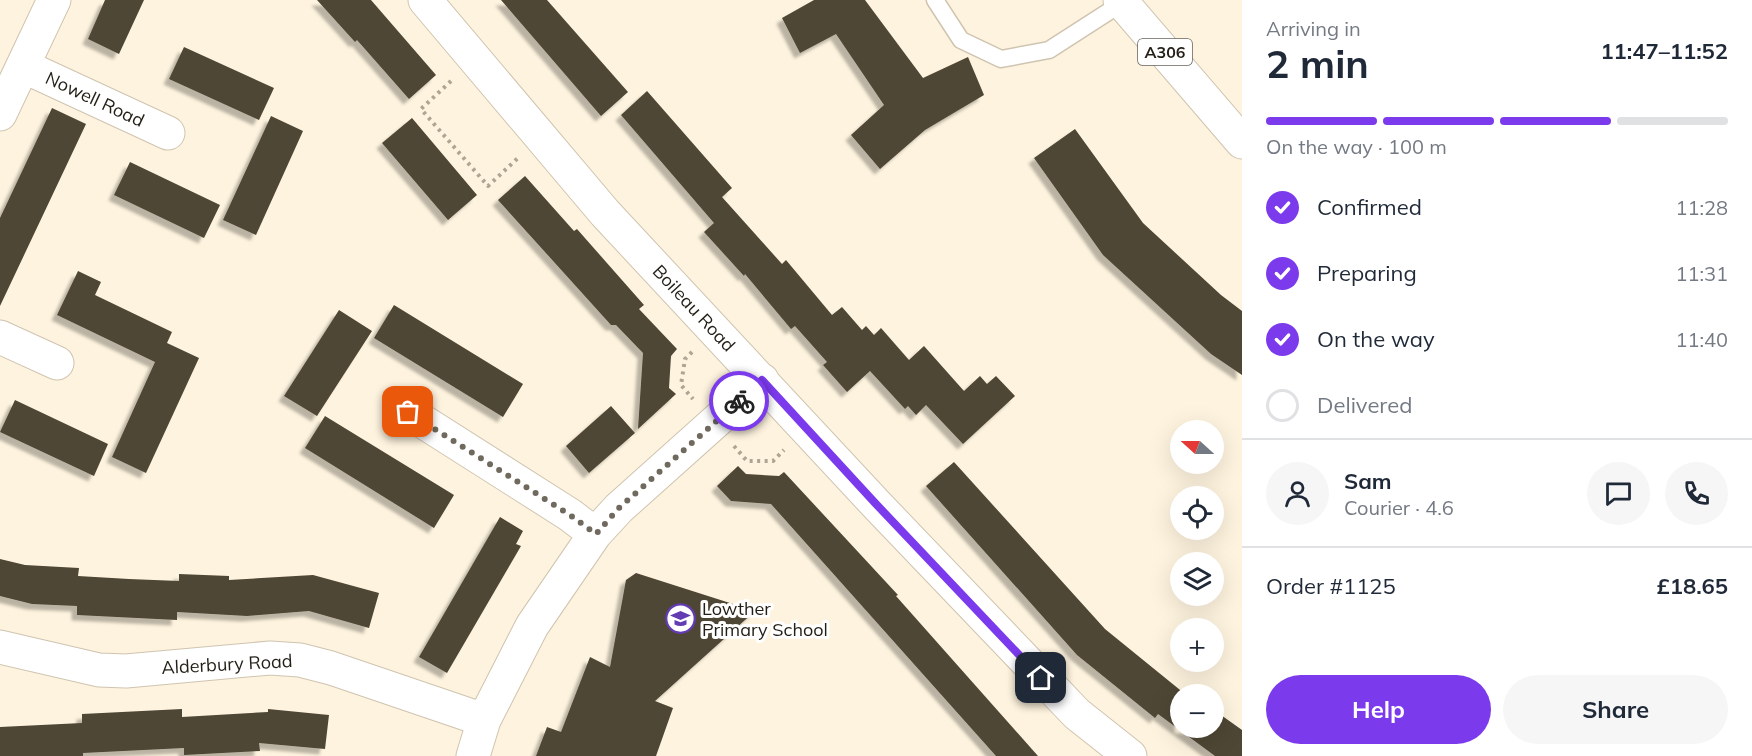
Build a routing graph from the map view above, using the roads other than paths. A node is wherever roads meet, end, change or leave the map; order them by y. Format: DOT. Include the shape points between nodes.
graph roads {
  1 [pos="54,0"];
  2 [pos="425,0"];
  3 [pos="935,0"];
  4 [pos="1121,1"];
  5 [pos="23,66"];
  6 [pos="0,114"];
  7 [pos="168,133"];
  8 [pos="1242,142"];
  9 [pos="0,337"];
  10 [pos="57,363"];
  11 [pos="762,380"];
  12 [pos="408,412"];
  13 [pos="596,534"];
  14 [pos="0,647"];
  15 [pos="484,720"];
  16 [pos="473,756"];
  17 [pos="1130,756"];
  1 -- 5 [label="street, Nowell Road"];
  2 -- 11 [label="street, Boileau Road" via="605,213"];
  3 -- 4 [label="lane" via="961,40 1001,59 1049,50"];
  4 -- 8 [label="street, A306"];
  5 -- 6 [label="street, Nowell Road"];
  5 -- 7 [label="street, Nowell Road"];
  9 -- 10 [label="street"];
  11 -- 13 [label="street" via="619,508"];
  11 -- 17 [label="street, Boileau Road" via="1041,678 1077,714"];
  12 -- 13 [label="street"];
  13 -- 15 [label="street" via="532,626"];
  14 -- 15 [label="street, Alderbury Road" via="99,670 270,658 300,660"];
  15 -- 16 [label="street"];
}
